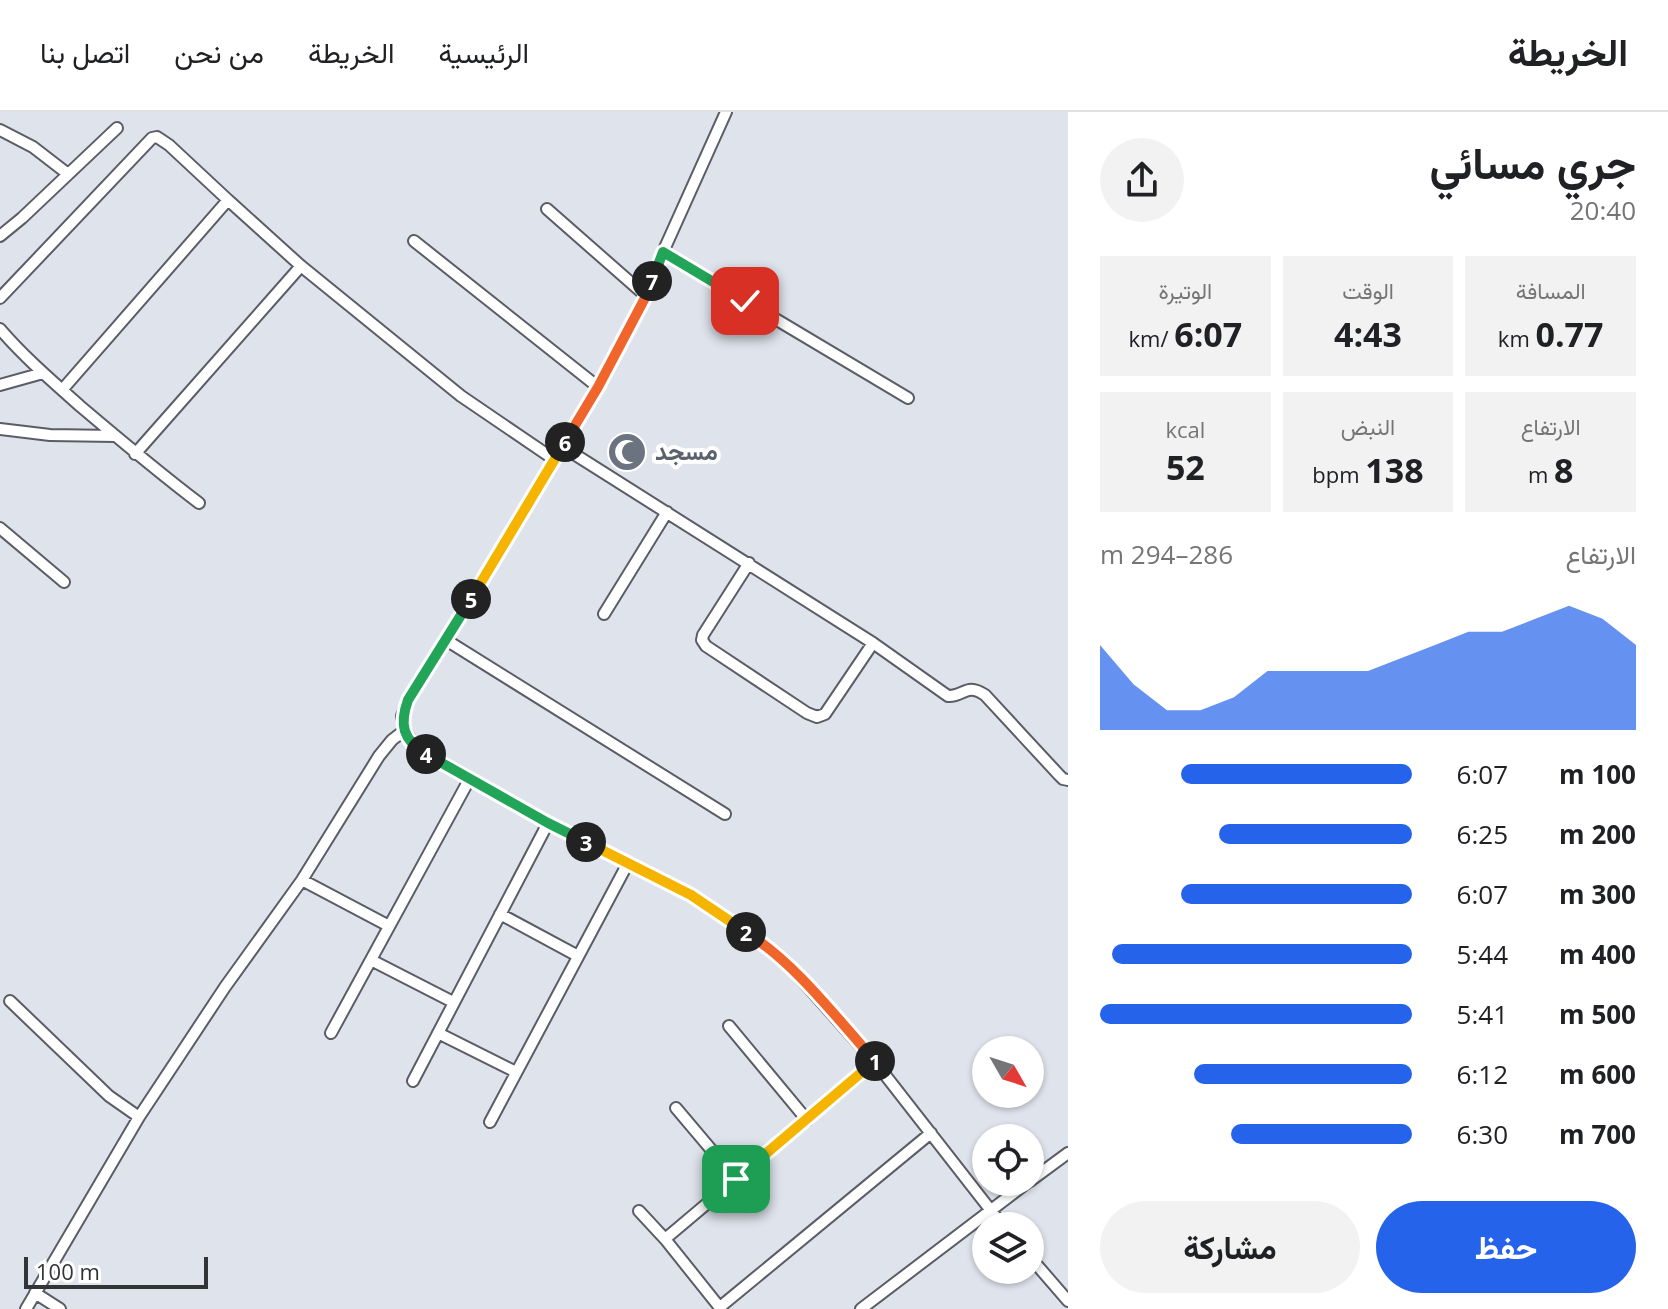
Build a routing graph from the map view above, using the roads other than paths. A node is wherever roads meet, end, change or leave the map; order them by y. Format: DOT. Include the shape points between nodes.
graph roads {
  1 [pos="726,112"];
  2 [pos="117,128"];
  3 [pos="0,130"];
  4 [pos="68,174"];
  5 [pos="228,200"];
  6 [pos="547,209"];
  7 [pos="0,236"];
  8 [pos="414,241"];
  9 [pos="663,252"];
  10 [pos="301,266"];
  11 [pos="646,296"];
  12 [pos="0,298"];
  13 [pos="0,329"];
  14 [pos="43,373"];
  15 [pos="0,385"];
  16 [pos="598,387"];
  17 [pos="62,390"];
  18 [pos="908,398"];
  19 [pos="0,429"];
  20 [pos="115,436"];
  21 [pos="563,447"];
  22 [pos="135,454"];
  23 [pos="555,460"];
  24 [pos="199,503"];
  25 [pos="667,512"];
  26 [pos="0,528"];
  27 [pos="749,563"];
  28 [pos="64,582"];
  29 [pos="604,614"];
  30 [pos="446,640"];
  31 [pos="873,643"];
  32 [pos="405,730"];
  33 [pos="469,780"];
  34 [pos="1068,780"];
  35 [pos="725,814"];
  36 [pos="548,823"];
  37 [pos="628,863"];
  38 [pos="302,880"];
  39 [pos="500,914"];
  40 [pos="389,926"];
  41 [pos="578,956"];
  42 [pos="371,960"];
  43 [pos="10,1001"];
  44 [pos="453,1002"];
  45 [pos="729,1026"];
  46 [pos="331,1033"];
  47 [pos="438,1033"];
  48 [pos="875,1062"];
  49 [pos="516,1072"];
  50 [pos="413,1081"];
  51 [pos="676,1108"];
  52 [pos="139,1117"];
  53 [pos="807,1120"];
  54 [pos="490,1122"];
  55 [pos="931,1133"];
  56 [pos="1068,1153"];
  57 [pos="1044,1170"];
  58 [pos="736,1179"];
  59 [pos="1008,1196"];
  60 [pos="989,1210"];
  61 [pos="639,1211"];
  62 [pos="665,1239"];
  63 [pos="1044,1273"];
  64 [pos="35,1293"];
  65 [pos="1068,1301"];
  66 [pos="720,1308"];
  67 [pos="26,1309"];
  68 [pos="60,1309"];
  69 [pos="861,1309"];
  1 -- 9 [label="street"];
  2 -- 4 [label="street"];
  3 -- 4 [label="street"];
  4 -- 7 [label="street"];
  5 -- 10 [label="street"];
  5 -- 12 [label="street" via="169,145 152,138"];
  5 -- 17 [label="street"];
  6 -- 11 [label="street"];
  8 -- 16 [label="street"];
  9 -- 11 [label="street"];
  9 -- 18 [label="street"];
  10 -- 22 [label="street"];
  10 -- 23 [label="street" via="461,396"];
  11 -- 16 [label="street"];
  13 -- 14 [label="street"];
  14 -- 15 [label="street"];
  14 -- 17 [label="street"];
  16 -- 21 [label="street"];
  17 -- 20 [label="street"];
  19 -- 20 [label="street"];
  20 -- 22 [label="street"];
  21 -- 23 [label="street"];
  21 -- 25 [label="street"];
  22 -- 24 [label="street"];
  23 -- 30 [label="street"];
  25 -- 27 [label="street"];
  25 -- 29 [label="street"];
  26 -- 28 [label="street"];
  27 -- 31 [label="street"];
  27 -- 31 [label="street" via="702,640 807,713 825,714"];
  30 -- 32 [label="street" via="408,700 402,716"];
  30 -- 35 [label="street"];
  31 -- 34 [label="street" via="948,696 965,689 985,695"];
  32 -- 33 [label="street" via="414,746"];
  32 -- 38 [label="street" via="379,756"];
  33 -- 36 [label="street"];
  33 -- 40 [label="street"];
  36 -- 37 [label="street"];
  36 -- 39 [label="street"];
  37 -- 41 [label="street"];
  37 -- 48 [label="street" via="691,895 760,941"];
  38 -- 40 [label="street"];
  38 -- 52 [label="street"];
  39 -- 41 [label="street"];
  39 -- 44 [label="street"];
  40 -- 42 [label="street"];
  41 -- 49 [label="street"];
  42 -- 44 [label="street"];
  42 -- 46 [label="street"];
  43 -- 52 [label="street" via="109,1096"];
  44 -- 47 [label="street"];
  45 -- 53 [label="street"];
  47 -- 49 [label="street"];
  47 -- 50 [label="street"];
  48 -- 53 [label="street"];
  48 -- 55 [label="street"];
  49 -- 54 [label="street"];
  51 -- 58 [label="street"];
  52 -- 64 [label="street"];
  53 -- 58 [label="street"];
  55 -- 60 [label="street"];
  55 -- 66 [label="street"];
  56 -- 57 [label="street"];
  58 -- 62 [label="street"];
  59 -- 60 [label="street"];
  60 -- 69 [label="street"];
  61 -- 62 [label="street"];
  62 -- 66 [label="street"];
  63 -- 65 [label="street"];
  64 -- 67 [label="street"];
  64 -- 68 [label="street"];
}
